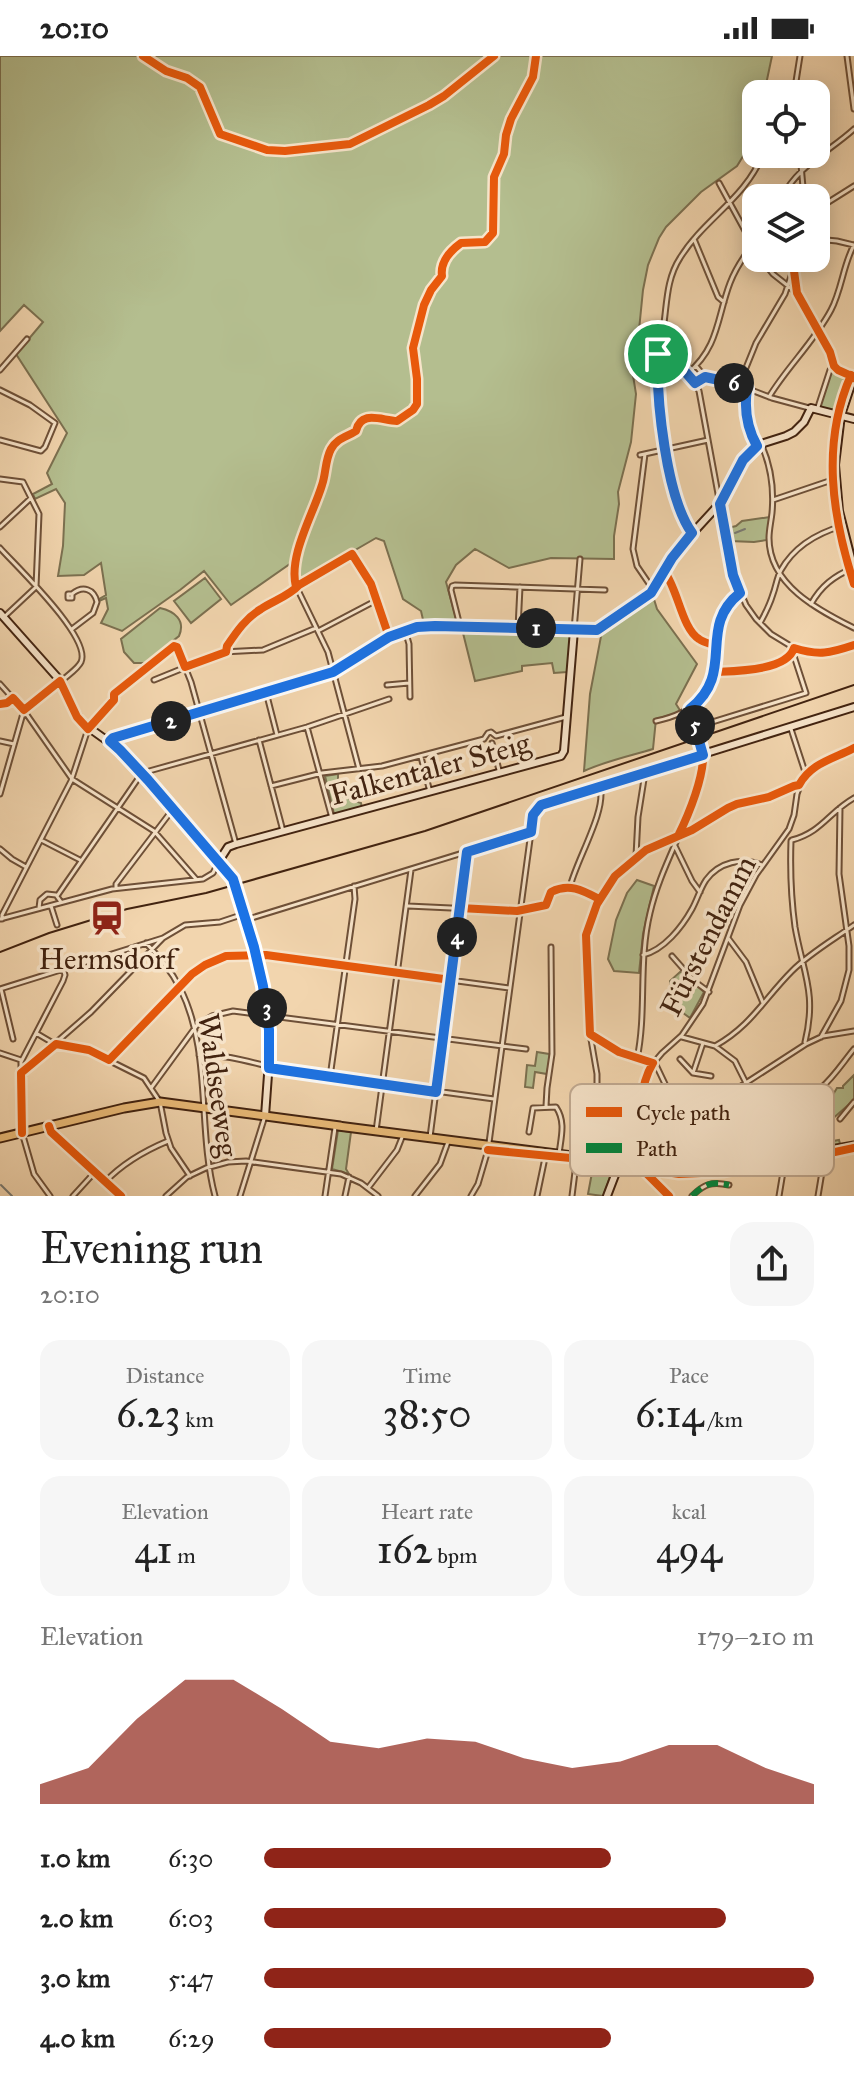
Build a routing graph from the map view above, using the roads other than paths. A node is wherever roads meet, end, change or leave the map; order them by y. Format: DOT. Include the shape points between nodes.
graph roads {
  1 [pos="800,56"];
  2 [pos="847,56"];
  3 [pos="796,80"];
  4 [pos="854,109"];
  5 [pos="854,129"];
  6 [pos="756,168"];
  7 [pos="802,170"];
  8 [pos="719,183"];
  9 [pos="790,184"];
  10 [pos="803,184"];
  11 [pos="854,186"];
  12 [pos="830,201"];
  13 [pos="730,204"];
  14 [pos="742,225"];
  15 [pos="694,239"];
  16 [pos="830,240"];
  17 [pos="854,245"];
  18 [pos="742,261"];
  19 [pos="771,272"];
  20 [pos="794,272"];
  21 [pos="794,272"];
  22 [pos="788,286"];
  23 [pos="797,293"];
  24 [pos="724,302"];
  25 [pos="818,330"];
  26 [pos="27,339"];
  27 [pos="640,345"];
  28 [pos="658,354"];
  29 [pos="696,366"];
  30 [pos="834,366"];
  31 [pos="0,370"];
  32 [pos="688,373"];
  33 [pos="854,376"];
  34 [pos="705,377"];
  35 [pos="695,383"];
  36 [pos="739,385"];
  37 [pos="747,389"];
  38 [pos="0,390"];
  39 [pos="769,397"];
  40 [pos="814,409"];
  41 [pos="841,415"];
  42 [pos="854,419"];
  43 [pos="0,440"];
  44 [pos="708,440"];
  45 [pos="759,445"];
  46 [pos="666,449"];
  47 [pos="645,454"];
  48 [pos="640,455"];
  49 [pos="0,479"];
  50 [pos="835,479"];
  51 [pos="31,498"];
  52 [pos="773,500"];
  53 [pos="720,504"];
  54 [pos="842,526"];
  55 [pos="0,527"];
  56 [pos="692,533"];
  57 [pos="0,548"];
  58 [pos="296,559"];
  59 [pos="580,559"];
  60 [pos="853,566"];
  61 [pos="664,571"];
  62 [pos="780,573"];
  63 [pos="854,579"];
  64 [pos="36,587"];
  65 [pos="296,587"];
  66 [pos="520,587"];
  67 [pos="578,589"];
  68 [pos="605,590"];
  69 [pos="654,590"];
  70 [pos="740,593"];
  71 [pos="72,594"];
  72 [pos="377,600"];
  73 [pos="811,604"];
  74 [pos="2,615"];
  75 [pos="760,623"];
  76 [pos="460,626"];
  77 [pos="518,628"];
  78 [pos="854,628"];
  79 [pos="72,629"];
  80 [pos="317,629"];
  81 [pos="405,630"];
  82 [pos="574,630"];
  83 [pos="389,637"];
  84 [pos="716,644"];
  85 [pos="854,645"];
  86 [pos="177,647"];
  87 [pos="794,650"];
  88 [pos="226,652"];
  89 [pos="185,667"];
  90 [pos="333,672"];
  91 [pos="715,672"];
  92 [pos="154,680"];
  93 [pos="60,681"];
  94 [pos="409,683"];
  95 [pos="0,684"];
  96 [pos="387,685"];
  97 [pos="266,692"];
  98 [pos="410,697"];
  99 [pos="13,698"];
  100 [pos="389,699"];
  101 [pos="114,700"];
  102 [pos="0,704"];
  103 [pos="854,707"];
  104 [pos="690,709"];
  105 [pos="24,710"];
  106 [pos="199,712"];
  107 [pos="343,714"];
  108 [pos="567,717"];
  109 [pos="656,721"];
  110 [pos="307,727"];
  111 [pos="791,727"];
  112 [pos="88,729"];
  113 [pos="696,730"];
  114 [pos="277,735"];
  115 [pos="496,736"];
  116 [pos="484,739"];
  117 [pos="259,740"];
  118 [pos="0,741"];
  119 [pos="110,741"];
  120 [pos="492,743"];
  121 [pos="14,744"];
  122 [pos="854,748"];
  123 [pos="703,752"];
  124 [pos="211,753"];
  125 [pos="421,756"];
  126 [pos="359,769"];
  127 [pos="142,773"];
  128 [pos="319,773"];
  129 [pos="500,773"];
  130 [pos="645,773"];
  131 [pos="806,775"];
  132 [pos="72,779"];
  133 [pos="799,785"];
  134 [pos="271,786"];
  135 [pos="600,787"];
  136 [pos="430,792"];
  137 [pos="0,794"];
  138 [pos="854,798"];
  139 [pos="117,808"];
  140 [pos="840,808"];
  141 [pos="173,809"];
  142 [pos="332,818"];
  143 [pos="283,831"];
  144 [pos="156,832"];
  145 [pos="531,832"];
  146 [pos="678,836"];
  147 [pos="785,838"];
  148 [pos="41,840"];
  149 [pos="791,841"];
  150 [pos="236,844"];
  151 [pos="674,845"];
  152 [pos="0,849"];
  153 [pos="467,852"];
  154 [pos="637,857"];
  155 [pos="81,860"];
  156 [pos="219,861"];
  157 [pos="763,865"];
  158 [pos="26,867"];
  159 [pos="411,869"];
  160 [pos="196,879"];
  161 [pos="354,886"];
  162 [pos="570,887"];
  163 [pos="116,888"];
  164 [pos="700,892"];
  165 [pos="57,896"];
  166 [pos="599,899"];
  167 [pos="62,903"];
  168 [pos="51,905"];
  169 [pos="407,906"];
  170 [pos="39,908"];
  171 [pos="460,908"];
  172 [pos="520,910"];
  173 [pos="244,917"];
  174 [pos="1,919"];
  175 [pos="57,925"];
  176 [pos="854,925"];
  177 [pos="846,931"];
  178 [pos="163,938"];
  179 [pos="728,938"];
  180 [pos="146,943"];
  181 [pos="551,947"];
  182 [pos="152,949"];
  183 [pos="255,953"];
  184 [pos="643,955"];
  185 [pos="672,956"];
  186 [pos="802,961"];
  187 [pos="345,966"];
  188 [pos="63,968"];
  189 [pos="398,973"];
  190 [pos="451,980"];
  191 [pos="179,986"];
  192 [pos="509,988"];
  193 [pos="1,989"];
  194 [pos="709,992"];
  195 [pos="763,1003"];
  196 [pos="268,1015"];
  197 [pos="338,1023"];
  198 [pos="195,1028"];
  199 [pos="390,1030"];
  200 [pos="854,1031"];
  201 [pos="36,1033"];
  202 [pos="590,1034"];
  203 [pos="681,1036"];
  204 [pos="443,1037"];
  205 [pos="821,1037"];
  206 [pos="13,1039"];
  207 [pos="703,1043"];
  208 [pos="56,1044"];
  209 [pos="806,1044"];
  210 [pos="502,1045"];
  211 [pos="715,1046"];
  212 [pos="526,1049"];
  213 [pos="854,1049"];
  214 [pos="0,1053"];
  215 [pos="199,1055"];
  216 [pos="637,1059"];
  217 [pos="680,1059"];
  218 [pos="21,1060"];
  219 [pos="109,1060"];
  220 [pos="653,1063"];
  221 [pos="269,1068"];
  222 [pos="21,1073"];
  223 [pos="693,1073"];
  224 [pos="711,1076"];
  225 [pos="330,1077"];
  226 [pos="746,1083"];
  227 [pos="383,1084"];
  228 [pos="597,1084"];
  229 [pos="645,1084"];
  230 [pos="666,1084"];
  231 [pos="826,1084"];
  232 [pos="151,1088"];
  233 [pos="436,1092"];
  234 [pos="494,1099"];
  235 [pos="160,1102"];
  236 [pos="854,1102"];
  237 [pos="546,1106"];
  238 [pos="210,1109"];
  239 [pos="265,1116"];
  240 [pos="840,1119"];
  241 [pos="49,1126"];
  242 [pos="337,1126"];
  243 [pos="376,1131"];
  244 [pos="529,1132"];
  245 [pos="22,1133"];
  246 [pos="403,1135"];
  247 [pos="0,1138"];
  248 [pos="429,1139"];
  249 [pos="168,1141"];
  250 [pos="448,1141"];
  251 [pos="854,1146"];
  252 [pos="488,1147"];
  253 [pos="834,1149"];
  254 [pos="546,1152"];
  255 [pos="559,1154"];
  256 [pos="570,1155"];
  257 [pos="251,1161"];
  258 [pos="208,1167"];
  259 [pos="95,1172"];
  260 [pos="329,1172"];
  261 [pos="190,1176"];
  262 [pos="574,1176"];
  263 [pos="615,1176"];
  264 [pos="649,1176"];
  265 [pos="652,1176"];
  266 [pos="782,1176"];
  267 [pos="821,1176"];
  268 [pos="349,1177"];
  269 [pos="652,1179"];
  270 [pos="105,1182"];
  271 [pos="729,1185"];
  272 [pos="368,1188"];
  273 [pos="50,1196"];
  274 [pos="73,1196"];
  275 [pos="121,1196"];
  276 [pos="166,1196"];
  277 [pos="215,1196"];
  278 [pos="240,1196"];
  279 [pos="325,1196"];
  280 [pos="345,1196"];
  281 [pos="378,1196"];
  282 [pos="415,1196"];
  283 [pos="471,1196"];
  284 [pos="537,1196"];
  285 [pos="572,1196"];
  286 [pos="607,1196"];
  287 [pos="669,1196"];
  288 [pos="692,1196"];
  289 [pos="779,1196"];
  290 [pos="818,1196"];
  1 -- 3 [label="street"];
  2 -- 4 [label="street"];
  5 -- 7 [label="street"];
  6 -- 13 [label="street"];
  7 -- 9 [label="street"];
  7 -- 10 [label="street"];
  8 -- 13 [label="street"];
  11 -- 12 [label="street"];
  13 -- 14 [label="street"];
  13 -- 15 [label="street"];
  15 -- 24 [label="street"];
  15 -- 28 [label="street" via="672,275"];
  16 -- 17 [label="street"];
  17 -- 25 [label="street" via="834,304"];
  18 -- 24 [label="street"];
  19 -- 22 [label="street"];
  20 -- 22 [label="street"];
  21 -- 23 [label="street"];
  22 -- 23 [label="street"];
  22 -- 36 [label="street"];
  23 -- 25 [label="street"];
  24 -- 29 [label="street" via="711,345"];
  25 -- 30 [label="street"];
  25 -- 39 [label="street"];
  26 -- 31 [label="street"];
  27 -- 28 [label="street"];
  28 -- 32 [label="street"];
  28 -- 46 [label="street"];
  29 -- 32 [label="street"];
  29 -- 34 [label="street"];
  30 -- 33 [label="street"];
  30 -- 40 [label="street"];
  32 -- 35 [label="street"];
  33 -- 41 [label="street"];
  34 -- 35 [label="street"];
  34 -- 36 [label="street"];
  35 -- 44 [label="street"];
  36 -- 37 [label="street"];
  37 -- 39 [label="street"];
  37 -- 45 [label="street" via="747,420"];
  38 -- 43 [label="street" via="55,423 41,451"];
  39 -- 40 [label="street"];
  40 -- 41 [label="street"];
  40 -- 45 [label="street" via="794,432"];
  41 -- 42 [label="street"];
  41 -- 50 [label="street"];
  44 -- 46 [label="street"];
  44 -- 53 [label="street"];
  45 -- 52 [label="street" via="768,463"];
  45 -- 53 [label="street" via="743,460"];
  46 -- 47 [label="street"];
  46 -- 56 [label="street" via="676,499"];
  47 -- 48 [label="street"];
  47 -- 69 [label="street" via="633,550 640,572"];
  49 -- 51 [label="street" via="23,482"];
  50 -- 52 [label="street"];
  50 -- 54 [label="street"];
  51 -- 55 [label="street"];
  51 -- 64 [label="street" via="39,514"];
  52 -- 62 [label="street" via="769,546"];
  53 -- 56 [label="street"];
  53 -- 70 [label="street"];
  54 -- 60 [label="street"];
  54 -- 62 [label="street" via="808,541"];
  56 -- 61 [label="street"];
  57 -- 64 [label="street"];
  58 -- 65 [label="street"];
  59 -- 67 [label="street, Falkentaler Steig"];
  60 -- 63 [label="street"];
  60 -- 73 [label="street" via="825,584"];
  61 -- 69 [label="street"];
  61 -- 84 [label="street" via="692,633"];
  62 -- 73 [label="street"];
  62 -- 75 [label="street"];
  64 -- 74 [label="street"];
  64 -- 79 [label="street"];
  65 -- 72 [label="street" via="352,554"];
  65 -- 80 [label="street"];
  65 -- 88 [label="street" via="247,619"];
  66 -- 67 [label="street"];
  66 -- 76 [label="street" via="453,586"];
  66 -- 77 [label="street"];
  67 -- 68 [label="street"];
  67 -- 82 [label="street, Falkentaler Steig"];
  69 -- 82 [label="street" via="600,629"];
  70 -- 75 [label="street"];
  70 -- 84 [label="street" via="723,612"];
  71 -- 79 [label="street" via="88,589 97,602 93,613"];
  72 -- 80 [label="street"];
  72 -- 83 [label="street"];
  73 -- 78 [label="street"];
  74 -- 93 [label="street"];
  75 -- 87 [label="street"];
  76 -- 77 [label="street"];
  76 -- 81 [label="street"];
  77 -- 82 [label="street"];
  79 -- 93 [label="street" via="81,646 81,662"];
  80 -- 88 [label="street" via="263,650"];
  80 -- 90 [label="street"];
  81 -- 83 [label="street"];
  81 -- 94 [label="street"];
  82 -- 108 [label="street, Falkentaler Steig"];
  83 -- 90 [label="street"];
  84 -- 91 [label="street"];
  85 -- 87 [label="street" via="821,654"];
  86 -- 89 [label="street"];
  87 -- 91 [label="street" via="774,664"];
  87 -- 113 [label="street" via="806,693"];
  88 -- 89 [label="street"];
  89 -- 92 [label="street"];
  89 -- 106 [label="street"];
  90 -- 97 [label="street"];
  90 -- 107 [label="street"];
  91 -- 104 [label="street"];
  93 -- 105 [label="street"];
  93 -- 112 [label="street"];
  94 -- 96 [label="street"];
  94 -- 98 [label="street"];
  95 -- 99 [label="street"];
  97 -- 106 [label="street"];
  97 -- 114 [label="street"];
  99 -- 102 [label="street"];
  99 -- 105 [label="street"];
  100 -- 107 [label="street"];
  101 -- 112 [label="street"];
  103 -- 111 [label="street"];
  104 -- 109 [label="street"];
  104 -- 113 [label="street"];
  105 -- 121 [label="street"];
  105 -- 132 [label="street"];
  106 -- 119 [label="street"];
  106 -- 124 [label="street"];
  107 -- 110 [label="street"];
  107 -- 126 [label="street"];
  108 -- 115 [label="street"];
  108 -- 129 [label="street, Falkentaler Steig" via="561,756"];
  110 -- 114 [label="street"];
  110 -- 128 [label="street"];
  111 -- 123 [label="street"];
  111 -- 131 [label="street"];
  112 -- 119 [label="street"];
  112 -- 132 [label="street"];
  113 -- 123 [label="street, bridge"];
  114 -- 117 [label="street"];
  115 -- 116 [label="street" via="491,732"];
  115 -- 120 [label="street"];
  116 -- 120 [label="street"];
  116 -- 125 [label="street"];
  117 -- 124 [label="street"];
  117 -- 134 [label="street"];
  118 -- 121 [label="street"];
  119 -- 127 [label="street"];
  120 -- 129 [label="street"];
  121 -- 137 [label="street"];
  122 -- 131 [label="street, Fürstendamm"];
  123 -- 130 [label="street"];
  123 -- 146 [label="street" via="692,803"];
  124 -- 127 [label="street"];
  124 -- 150 [label="street"];
  125 -- 126 [label="street"];
  125 -- 136 [label="street"];
  126 -- 128 [label="street"];
  127 -- 139 [label="street"];
  127 -- 141 [label="street"];
  128 -- 134 [label="street"];
  128 -- 142 [label="street"];
  129 -- 136 [label="street, Falkentaler Steig"];
  130 -- 135 [label="street"];
  130 -- 154 [label="street"];
  131 -- 133 [label="street, Fürstendamm"];
  132 -- 139 [label="street"];
  132 -- 148 [label="street"];
  133 -- 146 [label="street" via="733,805"];
  133 -- 147 [label="street, Fürstendamm"];
  134 -- 143 [label="street"];
  135 -- 145 [label="street" via="541,805 533,815"];
  135 -- 162 [label="street" via="599,807"];
  136 -- 142 [label="street, Falkentaler Steig"];
  138 -- 140 [label="street"];
  139 -- 144 [label="street"];
  139 -- 155 [label="street"];
  140 -- 149 [label="street" via="817,829"];
  140 -- 177 [label="street" via="839,874"];
  141 -- 144 [label="street"];
  141 -- 156 [label="street"];
  142 -- 143 [label="street, Falkentaler Steig"];
  143 -- 150 [label="street, Falkentaler Steig"];
  144 -- 160 [label="street"];
  144 -- 163 [label="street"];
  145 -- 153 [label="street"];
  145 -- 172 [label="street"];
  146 -- 151 [label="street"];
  146 -- 154 [label="street"];
  147 -- 149 [label="street"];
  147 -- 157 [label="street, Fürstendamm"];
  148 -- 155 [label="street"];
  148 -- 158 [label="street"];
  149 -- 186 [label="street" via="791,894"];
  150 -- 156 [label="street, Falkentaler Steig"];
  151 -- 164 [label="street"];
  151 -- 184 [label="street" via="654,896"];
  152 -- 158 [label="street"];
  153 -- 159 [label="street"];
  153 -- 171 [label="street"];
  154 -- 166 [label="street"];
  155 -- 165 [label="street"];
  156 -- 160 [label="street" via="211,875"];
  156 -- 173 [label="street" via="233,879"];
  157 -- 164 [label="street" via="724,865"];
  157 -- 179 [label="street, Fürstendamm"];
  158 -- 174 [label="street"];
  159 -- 161 [label="street"];
  159 -- 169 [label="street"];
  160 -- 163 [label="street"];
  161 -- 173 [label="street"];
  161 -- 187 [label="street"];
  162 -- 166 [label="street"];
  162 -- 172 [label="street" via="551,892 546,905"];
  163 -- 167 [label="street"];
  164 -- 184 [label="street" via="679,928"];
  165 -- 167 [label="street"];
  165 -- 170 [label="street" via="45,895"];
  166 -- 202 [label="street" via="586,935"];
  167 -- 168 [label="street"];
  168 -- 170 [label="street"];
  168 -- 175 [label="street"];
  169 -- 171 [label="street"];
  169 -- 189 [label="street"];
  170 -- 174 [label="street"];
  171 -- 172 [label="street"];
  171 -- 190 [label="street"];
  172 -- 192 [label="street"];
  173 -- 178 [label="street" via="184,926"];
  173 -- 183 [label="street"];
  176 -- 177 [label="street"];
  177 -- 186 [label="street"];
  177 -- 205 [label="street" via="846,987"];
  178 -- 180 [label="street"];
  178 -- 182 [label="street"];
  179 -- 194 [label="street, Fürstendamm"];
  179 -- 195 [label="street" via="746,962"];
  180 -- 182 [label="street, Waldseeweg"];
  180 -- 188 [label="street"];
  181 -- 237 [label="street" via="552,1054"];
  182 -- 191 [label="street, Waldseeweg"];
  182 -- 208 [label="street"];
  183 -- 187 [label="street"];
  183 -- 191 [label="street" via="214,960"];
  183 -- 196 [label="street"];
  184 -- 216 [label="street"];
  185 -- 194 [label="street"];
  186 -- 195 [label="street"];
  186 -- 209 [label="street" via="811,1002"];
  187 -- 189 [label="street"];
  187 -- 197 [label="street"];
  188 -- 193 [label="street"];
  188 -- 201 [label="street" via="63,981"];
  189 -- 190 [label="street"];
  189 -- 199 [label="street"];
  190 -- 192 [label="street"];
  190 -- 204 [label="street"];
  191 -- 198 [label="street, Waldseeweg"];
  191 -- 219 [label="street"];
  192 -- 210 [label="street"];
  193 -- 206 [label="street"];
  194 -- 203 [label="street, Fürstendamm"];
  195 -- 211 [label="street" via="738,1032"];
  196 -- 197 [label="street"];
  196 -- 198 [label="street" via="233,1011"];
  196 -- 221 [label="street"];
  197 -- 199 [label="street"];
  197 -- 225 [label="street"];
  198 -- 215 [label="street, Waldseeweg"];
  198 -- 232 [label="street"];
  199 -- 204 [label="street"];
  199 -- 227 [label="street"];
  200 -- 205 [label="street"];
  201 -- 208 [label="street"];
  201 -- 218 [label="street"];
  202 -- 216 [label="street"];
  202 -- 228 [label="street"];
  203 -- 207 [label="street"];
  203 -- 220 [label="street, Fürstendamm"];
  204 -- 210 [label="street"];
  204 -- 233 [label="street"];
  205 -- 209 [label="street"];
  207 -- 211 [label="street"];
  207 -- 223 [label="street"];
  208 -- 219 [label="street"];
  208 -- 222 [label="street"];
  209 -- 226 [label="street"];
  210 -- 212 [label="street"];
  210 -- 234 [label="street"];
  211 -- 226 [label="street" via="735,1061"];
  213 -- 231 [label="street"];
  214 -- 218 [label="street"];
  215 -- 221 [label="street"];
  215 -- 238 [label="street, Waldseeweg"];
  216 -- 220 [label="street"];
  217 -- 223 [label="street"];
  218 -- 222 [label="street"];
  219 -- 232 [label="street" via="144,1078"];
  220 -- 229 [label="street, Fürstendamm"];
  220 -- 230 [label="street"];
  221 -- 225 [label="street"];
  221 -- 239 [label="street"];
  222 -- 245 [label="street"];
  223 -- 224 [label="street"];
  225 -- 227 [label="street"];
  227 -- 233 [label="street"];
  227 -- 243 [label="street"];
  232 -- 235 [label="street"];
  233 -- 234 [label="street"];
  233 -- 248 [label="street"];
  234 -- 252 [label="street"];
  235 -- 238 [label="main road"];
  235 -- 241 [label="main road"];
  235 -- 249 [label="street"];
  236 -- 240 [label="street"];
  237 -- 244 [label="street" via="532,1109"];
  237 -- 255 [label="street" via="558,1108 563,1121"];
  238 -- 239 [label="main road"];
  238 -- 258 [label="street, Waldseeweg"];
  239 -- 242 [label="main road"];
  239 -- 257 [label="street"];
  241 -- 245 [label="main road"];
  241 -- 259 [label="street"];
  242 -- 243 [label="main road"];
  242 -- 260 [label="street"];
  243 -- 246 [label="main road"];
  245 -- 247 [label="main road"];
  245 -- 273 [label="street" via="34,1174"];
  246 -- 248 [label="main road"];
  246 -- 272 [label="street"];
  248 -- 250 [label="main road"];
  249 -- 261 [label="street"];
  249 -- 270 [label="street" via="134,1158"];
  250 -- 252 [label="main road"];
  250 -- 282 [label="street" via="440,1164"];
  251 -- 253 [label="main road"];
  252 -- 254 [label="main road"];
  252 -- 283 [label="street"];
  254 -- 255 [label="main road"];
  254 -- 284 [label="street"];
  255 -- 256 [label="main road"];
  257 -- 258 [label="street"];
  257 -- 260 [label="street"];
  257 -- 278 [label="street"];
  258 -- 261 [label="street"];
  258 -- 277 [label="street, Waldseeweg"];
  259 -- 270 [label="street"];
  259 -- 274 [label="street"];
  260 -- 268 [label="street"];
  260 -- 279 [label="street"];
  261 -- 276 [label="street"];
  262 -- 285 [label="street"];
  263 -- 286 [label="street"];
  264 -- 269 [label="street"];
  265 -- 269 [label="street"];
  266 -- 289 [label="street"];
  267 -- 290 [label="street"];
  268 -- 272 [label="street"];
  268 -- 280 [label="street"];
  269 -- 287 [label="street"];
  270 -- 275 [label="street"];
  271 -- 288 [label="street" via="714,1182"];
  272 -- 281 [label="street"];
}
